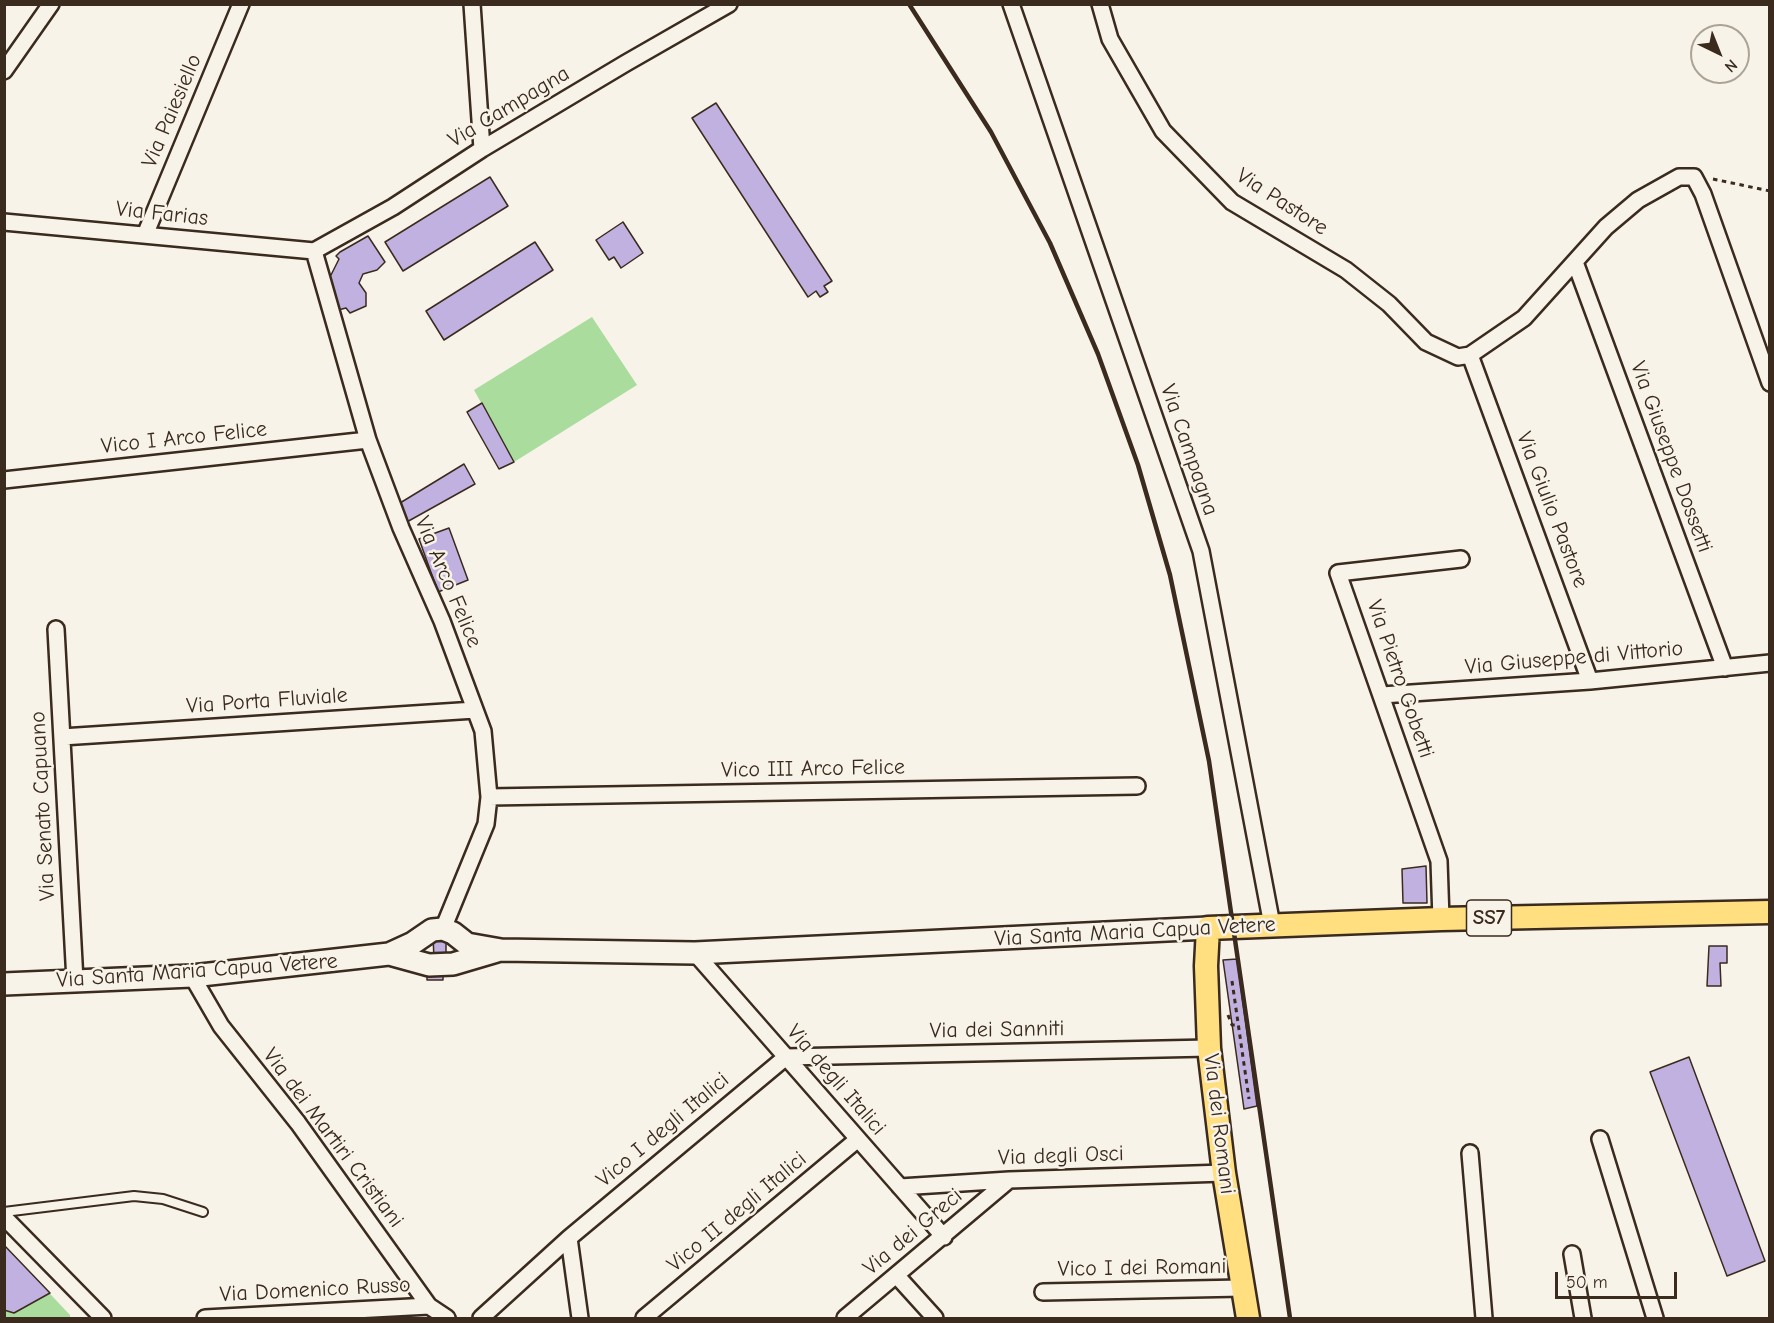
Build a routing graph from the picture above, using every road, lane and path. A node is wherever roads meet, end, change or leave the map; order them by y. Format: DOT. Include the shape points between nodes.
graph roads {
  1 [pos="51,4"];
  2 [pos="241,4"];
  3 [pos="472,4"];
  4 [pos="729,4"];
  5 [pos="1011,4"];
  6 [pos="1100,4"];
  7 [pos="4,71"];
  8 [pos="482,149"];
  9 [pos="1694,177"];
  10 [pos="1770,191"];
  11 [pos="4,222"];
  12 [pos="145,235"];
  13 [pos="314,251"];
  14 [pos="1575,262"];
  15 [pos="1470,356"];
  16 [pos="1770,383"];
  17 [pos="368,440"];
  18 [pos="4,480"];
  19 [pos="1461,559"];
  20 [pos="56,629"];
  21 [pos="1770,663"];
  22 [pos="1725,668"];
  23 [pos="1590,681"];
  24 [pos="1382,695"];
  25 [pos="475,710"];
  26 [pos="62,737"];
  27 [pos="1137,786"];
  28 [pos="489,797"];
  29 [pos="1770,912"];
  30 [pos="1441,919"];
  31 [pos="1272,925"];
  32 [pos="1208,928"];
  33 [pos="443,929"];
  34 [pos="501,950"];
  35 [pos="695,953"];
  36 [pos="389,954"];
  37 [pos="192,976"];
  38 [pos="75,981"];
  39 [pos="1232,981"];
  40 [pos="4,984"];
  41 [pos="1238,1024"];
  42 [pos="1232,1025"];
  43 [pos="1209,1048"];
  44 [pos="786,1057"];
  45 [pos="1249,1099"];
  46 [pos="858,1139"];
  47 [pos="1600,1139"];
  48 [pos="1470,1153"];
  49 [pos="1224,1173"];
  50 [pos="1009,1180"];
  51 [pos="900,1187"];
  52 [pos="4,1212"];
  53 [pos="203,1212"];
  54 [pos="4,1217"];
  55 [pos="944,1237"];
  56 [pos="569,1238"];
  57 [pos="1572,1254"];
  58 [pos="897,1276"];
  59 [pos="1242,1288"];
  60 [pos="1043,1292"];
  61 [pos="429,1306"];
  62 [pos="103,1318"];
  63 [pos="205,1318"];
  64 [pos="447,1318"];
  65 [pos="482,1318"];
  66 [pos="580,1318"];
  67 [pos="644,1318"];
  68 [pos="845,1318"];
  69 [pos="935,1318"];
  70 [pos="1248,1318"];
  71 [pos="1484,1318"];
  72 [pos="1583,1318"];
  73 [pos="1655,1318"];
  1 -- 7 [label="street"];
  2 -- 12 [label="street, Via Paiesiello"];
  3 -- 8 [label="street"];
  4 -- 8 [label="street, Via Campagna"];
  5 -- 31 [label="street, Via Campagna" via="1201,551"];
  6 -- 15 [label="street, Via Pastore" via="1110,39 1163,132 1232,202 1346,270 1389,304 1426,342 1458,357"];
  8 -- 13 [label="street, Via Campagna" via="393,207"];
  9 -- 10 [label="path"];
  9 -- 14 [label="street" via="1679,177 1638,200 1606,227"];
  9 -- 16 [label="street"];
  11 -- 12 [label="street, Via Farias"];
  12 -- 13 [label="street, Via Farias"];
  13 -- 17 [label="street, Via Arco Felice"];
  14 -- 15 [label="street" via="1524,318"];
  14 -- 22 [label="street, Via Giuseppe Dossetti"];
  15 -- 23 [label="street, Via Giulio Pastore"];
  17 -- 18 [label="street, Vico I Arco Felice"];
  17 -- 25 [label="street, Via Arco Felice"];
  19 -- 24 [label="street, Via Pietro Gobetti" via="1338,573"];
  20 -- 26 [label="street, Via Senato Capuano"];
  21 -- 22 [label="street, Via Giuseppe di Vittorio"];
  22 -- 23 [label="street, Via Giuseppe di Vittorio"];
  23 -- 24 [label="street, Via Giuseppe di Vittorio"];
  24 -- 30 [label="street, Via Pietro Gobetti" via="1439,861"];
  25 -- 26 [label="street, Via Porta Fluviale"];
  25 -- 28 [label="street, Via Arco Felice" via="483,731"];
  26 -- 38 [label="street, Via Senato Capuano"];
  27 -- 28 [label="street, Vico III Arco Felice"];
  28 -- 33 [label="street, Via Arco Felice" via="486,824"];
  29 -- 30 [label="main road, Via Santa Maria Capua Vetere / SS7"];
  30 -- 31 [label="main road, Via Santa Maria Capua Vetere / SS7"];
  31 -- 32 [label="main road, Via Santa Maria Capua Vetere / SS7"];
  32 -- 35 [label="main road, Via Santa Maria Capua Vetere / SS7"];
  32 -- 43 [label="main road, Via dei Romani"];
  33 -- 34 [label="main road, SS7" via="467,944"];
  33 -- 36 [label="main road, SS7" via="432,930"];
  34 -- 35 [label="main road, Via Santa Maria Capua Vetere / SS7"];
  34 -- 36 [label="main road, SS7" via="453,964 429,965"];
  35 -- 44 [label="street, Via degli Italici"];
  36 -- 37 [label="main road, Via Santa Maria Capua Vetere / SS7"];
  37 -- 38 [label="main road, Via Santa Maria Capua Vetere / SS7"];
  37 -- 61 [label="street, Via dei Martiri Cristiani" via="221,1026 298,1123"];
  38 -- 40 [label="main road, Via Santa Maria Capua Vetere / SS7"];
  39 -- 41 [label="path"];
  41 -- 42 [label="path"];
  41 -- 45 [label="path"];
  43 -- 44 [label="street, Via dei Sanniti"];
  43 -- 49 [label="main road, Via dei Romani"];
  44 -- 46 [label="street, Via degli Italici"];
  44 -- 56 [label="street, Vico I degli Italici"];
  46 -- 51 [label="street, Via degli Italici"];
  46 -- 67 [label="street, Vico II degli Italici"];
  47 -- 73 [label="street"];
  48 -- 71 [label="street"];
  49 -- 50 [label="street, Via degli Osci"];
  49 -- 59 [label="main road, Via dei Romani"];
  50 -- 51 [label="street, Via degli Osci"];
  50 -- 55 [label="street, Via dei Greci"];
  51 -- 55 [label="street, Via degli Italici"];
  52 -- 53 [label="lane" via="134,1196 163,1199"];
  54 -- 62 [label="street"];
  55 -- 58 [label="street, Via dei Greci"];
  56 -- 65 [label="street, Vico I degli Italici"];
  56 -- 66 [label="street"];
  57 -- 72 [label="street"];
  58 -- 68 [label="street, Via dei Greci"];
  58 -- 69 [label="street"];
  59 -- 60 [label="street, Vico I dei Romani"];
  59 -- 70 [label="main road, Via dei Romani"];
  61 -- 63 [label="street, Via Domenico Russo"];
  61 -- 64 [label="street, Via dei Martiri Cristiani"];
}
